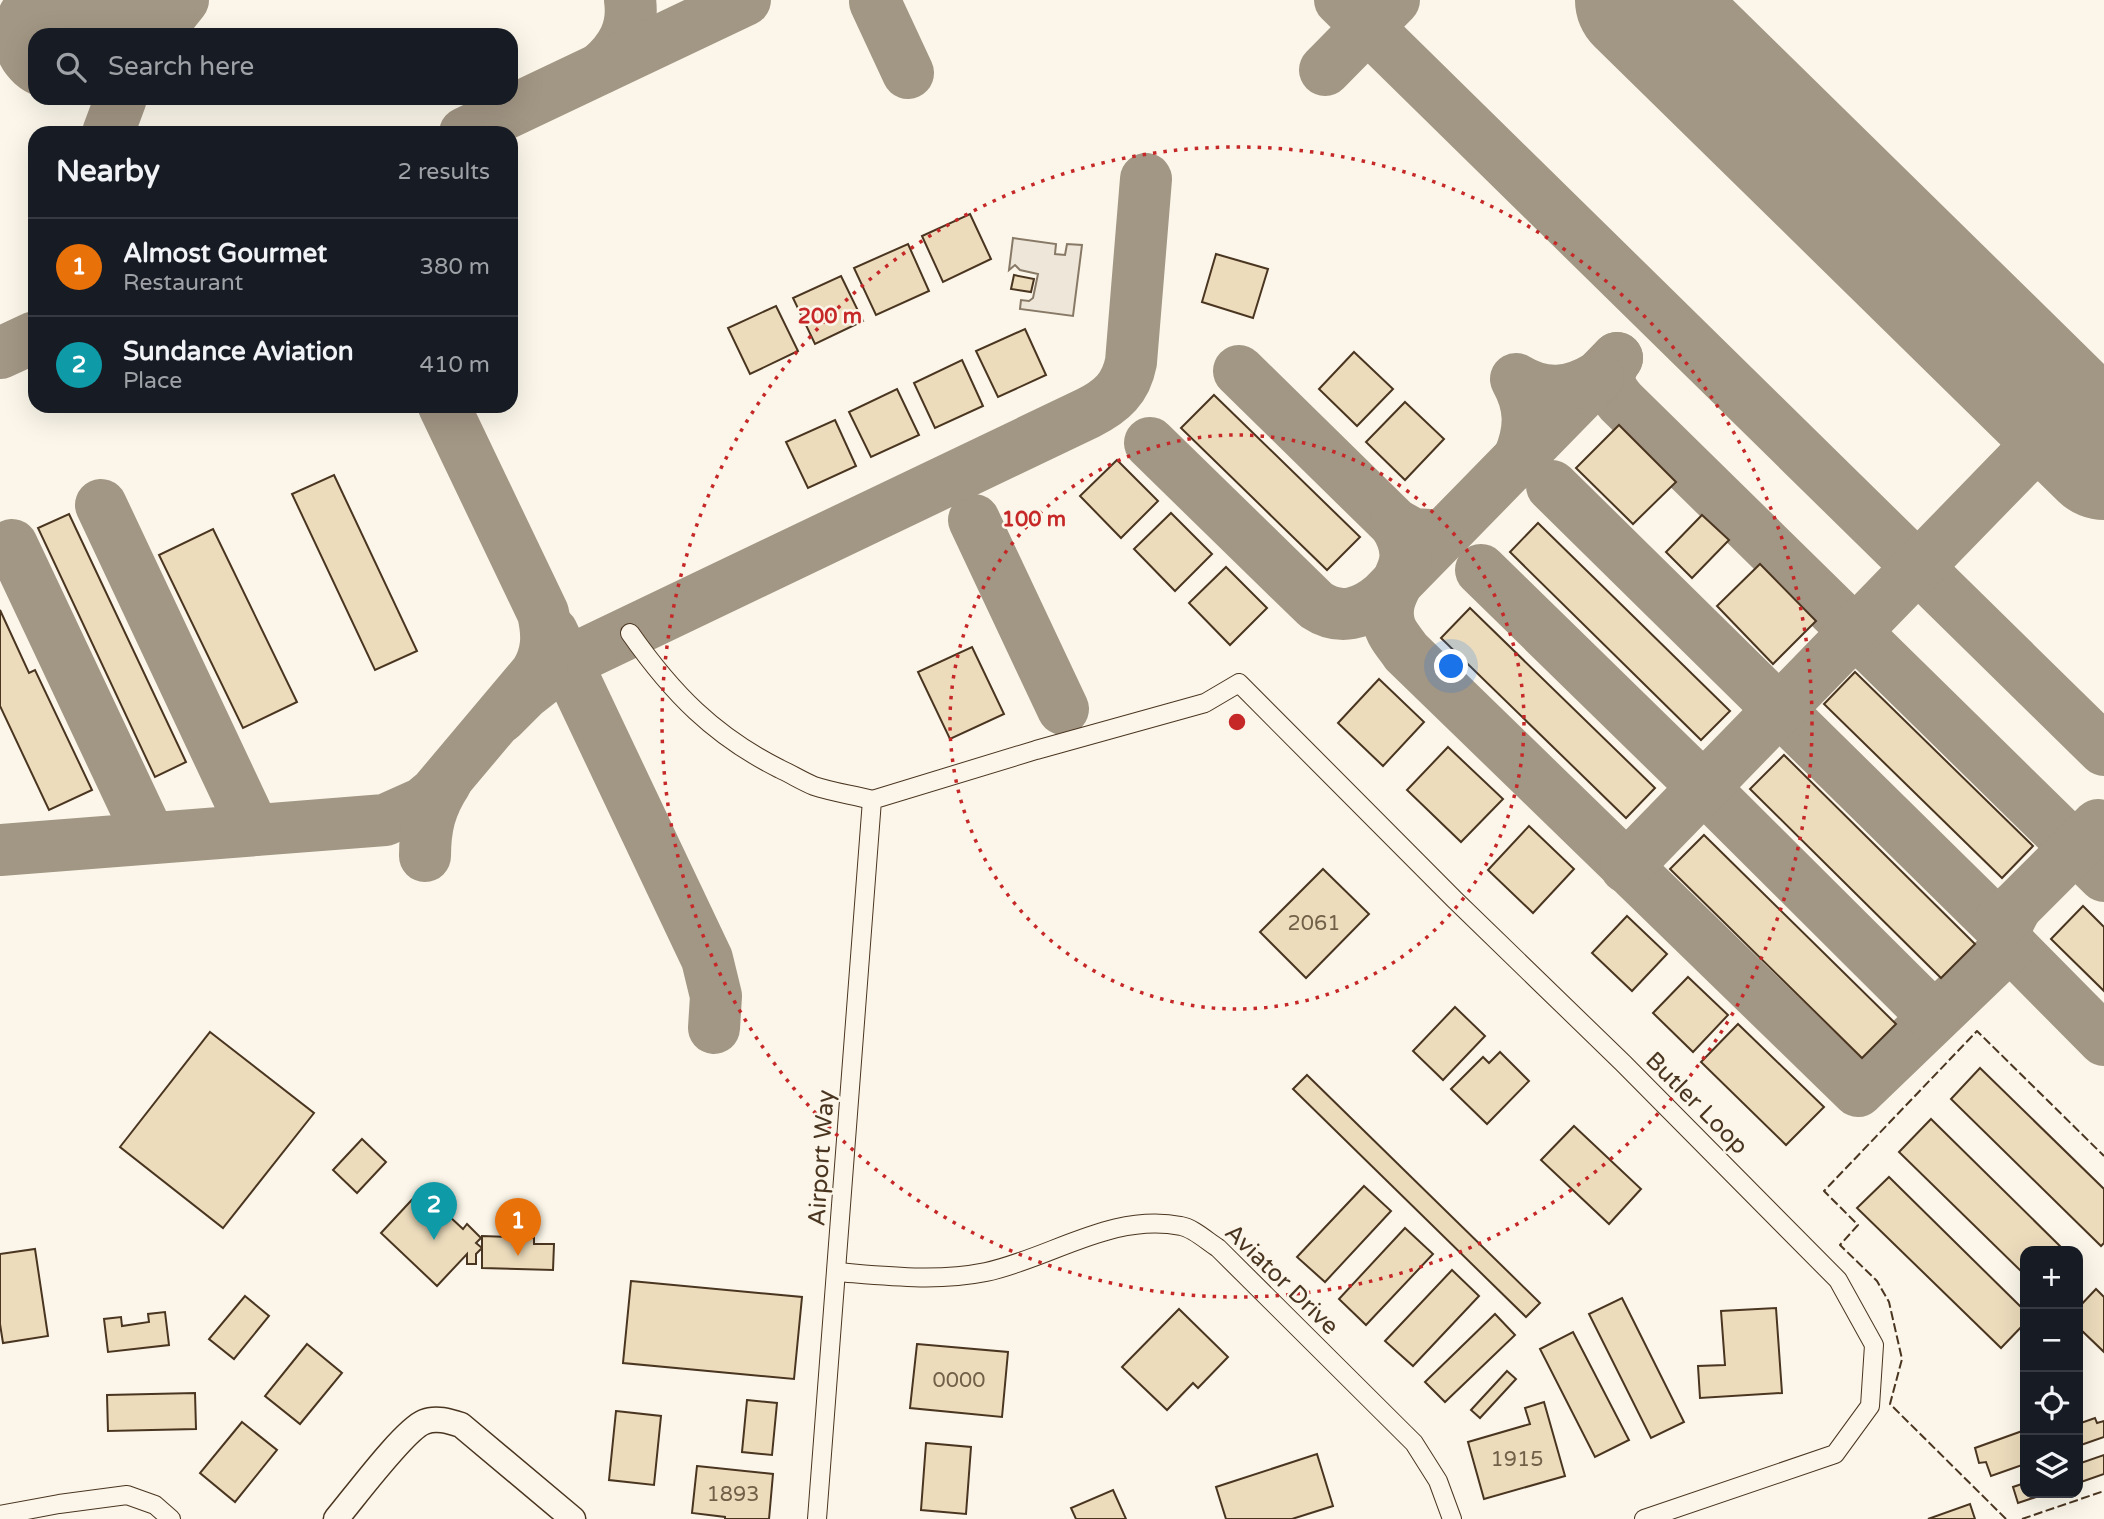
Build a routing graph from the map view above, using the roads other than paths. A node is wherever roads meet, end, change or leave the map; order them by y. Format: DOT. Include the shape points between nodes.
graph roads {
  1 [pos="630,633"];
  2 [pos="872,800"];
  3 [pos="837,1272"];
  4 [pos="0,1515"];
  5 [pos="171,1519"];
  6 [pos="336,1519"];
  7 [pos="573,1519"];
  8 [pos="817,1519"];
  9 [pos="1452,1519"];
  10 [pos="1644,1519"];
  1 -- 2 [label="street" via="673,690 739,746 814,786"];
  2 -- 3 [label="street, Airport Way"];
  2 -- 10 [label="street, Butler Loop" via="1205,703 1239,683 1838,1280 1874,1345 1870,1406 1835,1454"];
  3 -- 8 [label="street, Airport Way"];
  3 -- 9 [label="street, Aviator Drive" via="911,1278 959,1276 1021,1262 1111,1228 1184,1226 1218,1248 1414,1443 1438,1481"];
  4 -- 5 [label="street" via="127,1495 155,1505"];
  6 -- 7 [label="street" via="407,1435 424,1422 445,1419 461,1425"];
}
